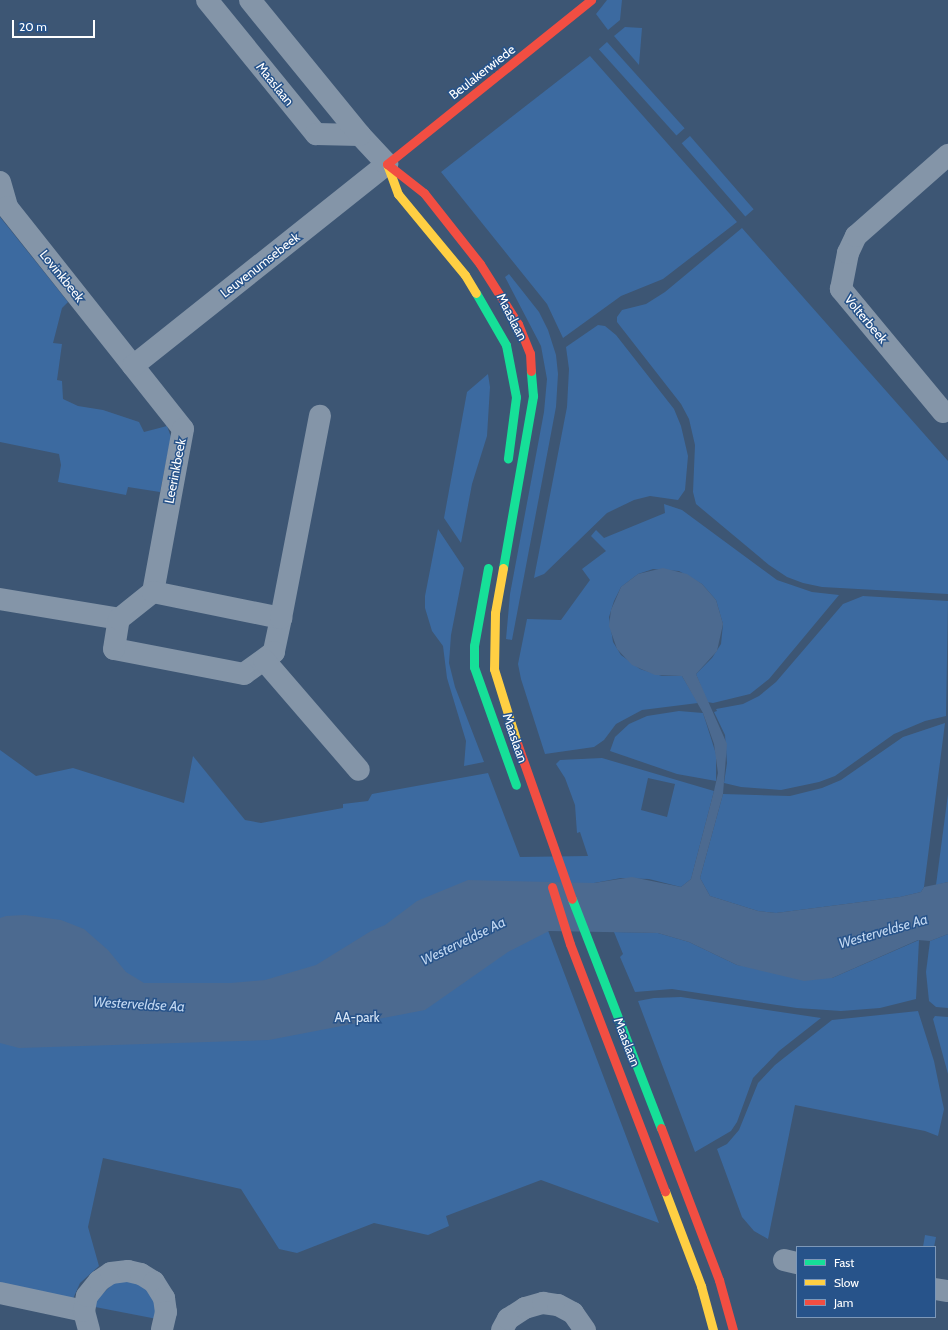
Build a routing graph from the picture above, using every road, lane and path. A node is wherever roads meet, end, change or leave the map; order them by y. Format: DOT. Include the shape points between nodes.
graph roads {
  1 [pos="207,0"];
  2 [pos="250,0"];
  3 [pos="591,0"];
  4 [pos="360,135"];
  5 [pos="948,156"];
  6 [pos="387,164"];
  7 [pos="0,182"];
  8 [pos="133,366"];
  9 [pos="943,412"];
  10 [pos="320,416"];
  11 [pos="507,467"];
  12 [pos="489,561"];
  13 [pos="152,592"];
  14 [pos="0,599"];
  15 [pos="281,618"];
  16 [pos="119,619"];
  17 [pos="264,660"];
  18 [pos="358,770"];
  19 [pos="520,797"];
  20 [pos="549,878"];
  21 [pos="936,1289"];
  22 [pos="948,1291"];
  23 [pos="0,1293"];
  24 [pos="86,1321"];
  25 [pos="162,1330"];
  26 [pos="502,1330"];
  27 [pos="585,1330"];
  28 [pos="713,1330"];
  29 [pos="733,1330"];
  1 -- 4 [label="street, Maaslaan" via="316,134"];
  2 -- 4 [label="street, Maaslaan"];
  3 -- 6 [label="street, Beulakerwiede"];
  4 -- 6 [label="street, Maaslaan"];
  5 -- 9 [label="street, Volterbeek" via="856,236 848,253 841,289"];
  6 -- 8 [label="street, Leuvenumsebeek"];
  6 -- 11 [label="street, Maaslaan" via="398,194 465,275 506,345 516,397"];
  6 -- 29 [label="street, Maaslaan" via="424,193 480,264 518,324 530,353 533,396 501,574 493,646 494,668 503,703 560,867 716,1273"];
  7 -- 8 [label="street, Lovinkbeek" via="7,207"];
  8 -- 13 [label="street, Leerinkbeek" via="183,429"];
  10 -- 15 [label="street"];
  12 -- 19 [label="street, Maaslaan" via="474,646 474,667"];
  13 -- 15 [label="street"];
  13 -- 16 [label="street"];
  14 -- 16 [label="street"];
  15 -- 17 [label="street" via="274,652"];
  16 -- 17 [label="street" via="114,649 244,674"];
  17 -- 18 [label="street"];
  20 -- 28 [label="street, Maaslaan" via="570,944 701,1286"];
  21 -- 22 [label="street"];
  23 -- 24 [label="street"];
  24 -- 25 [label="street" via="87,1296 99,1281 111,1273 128,1271 141,1274 154,1282 164,1298 166,1312"];
  26 -- 27 [label="street" via="508,1318 525,1308 543,1303 573,1313"];
}
